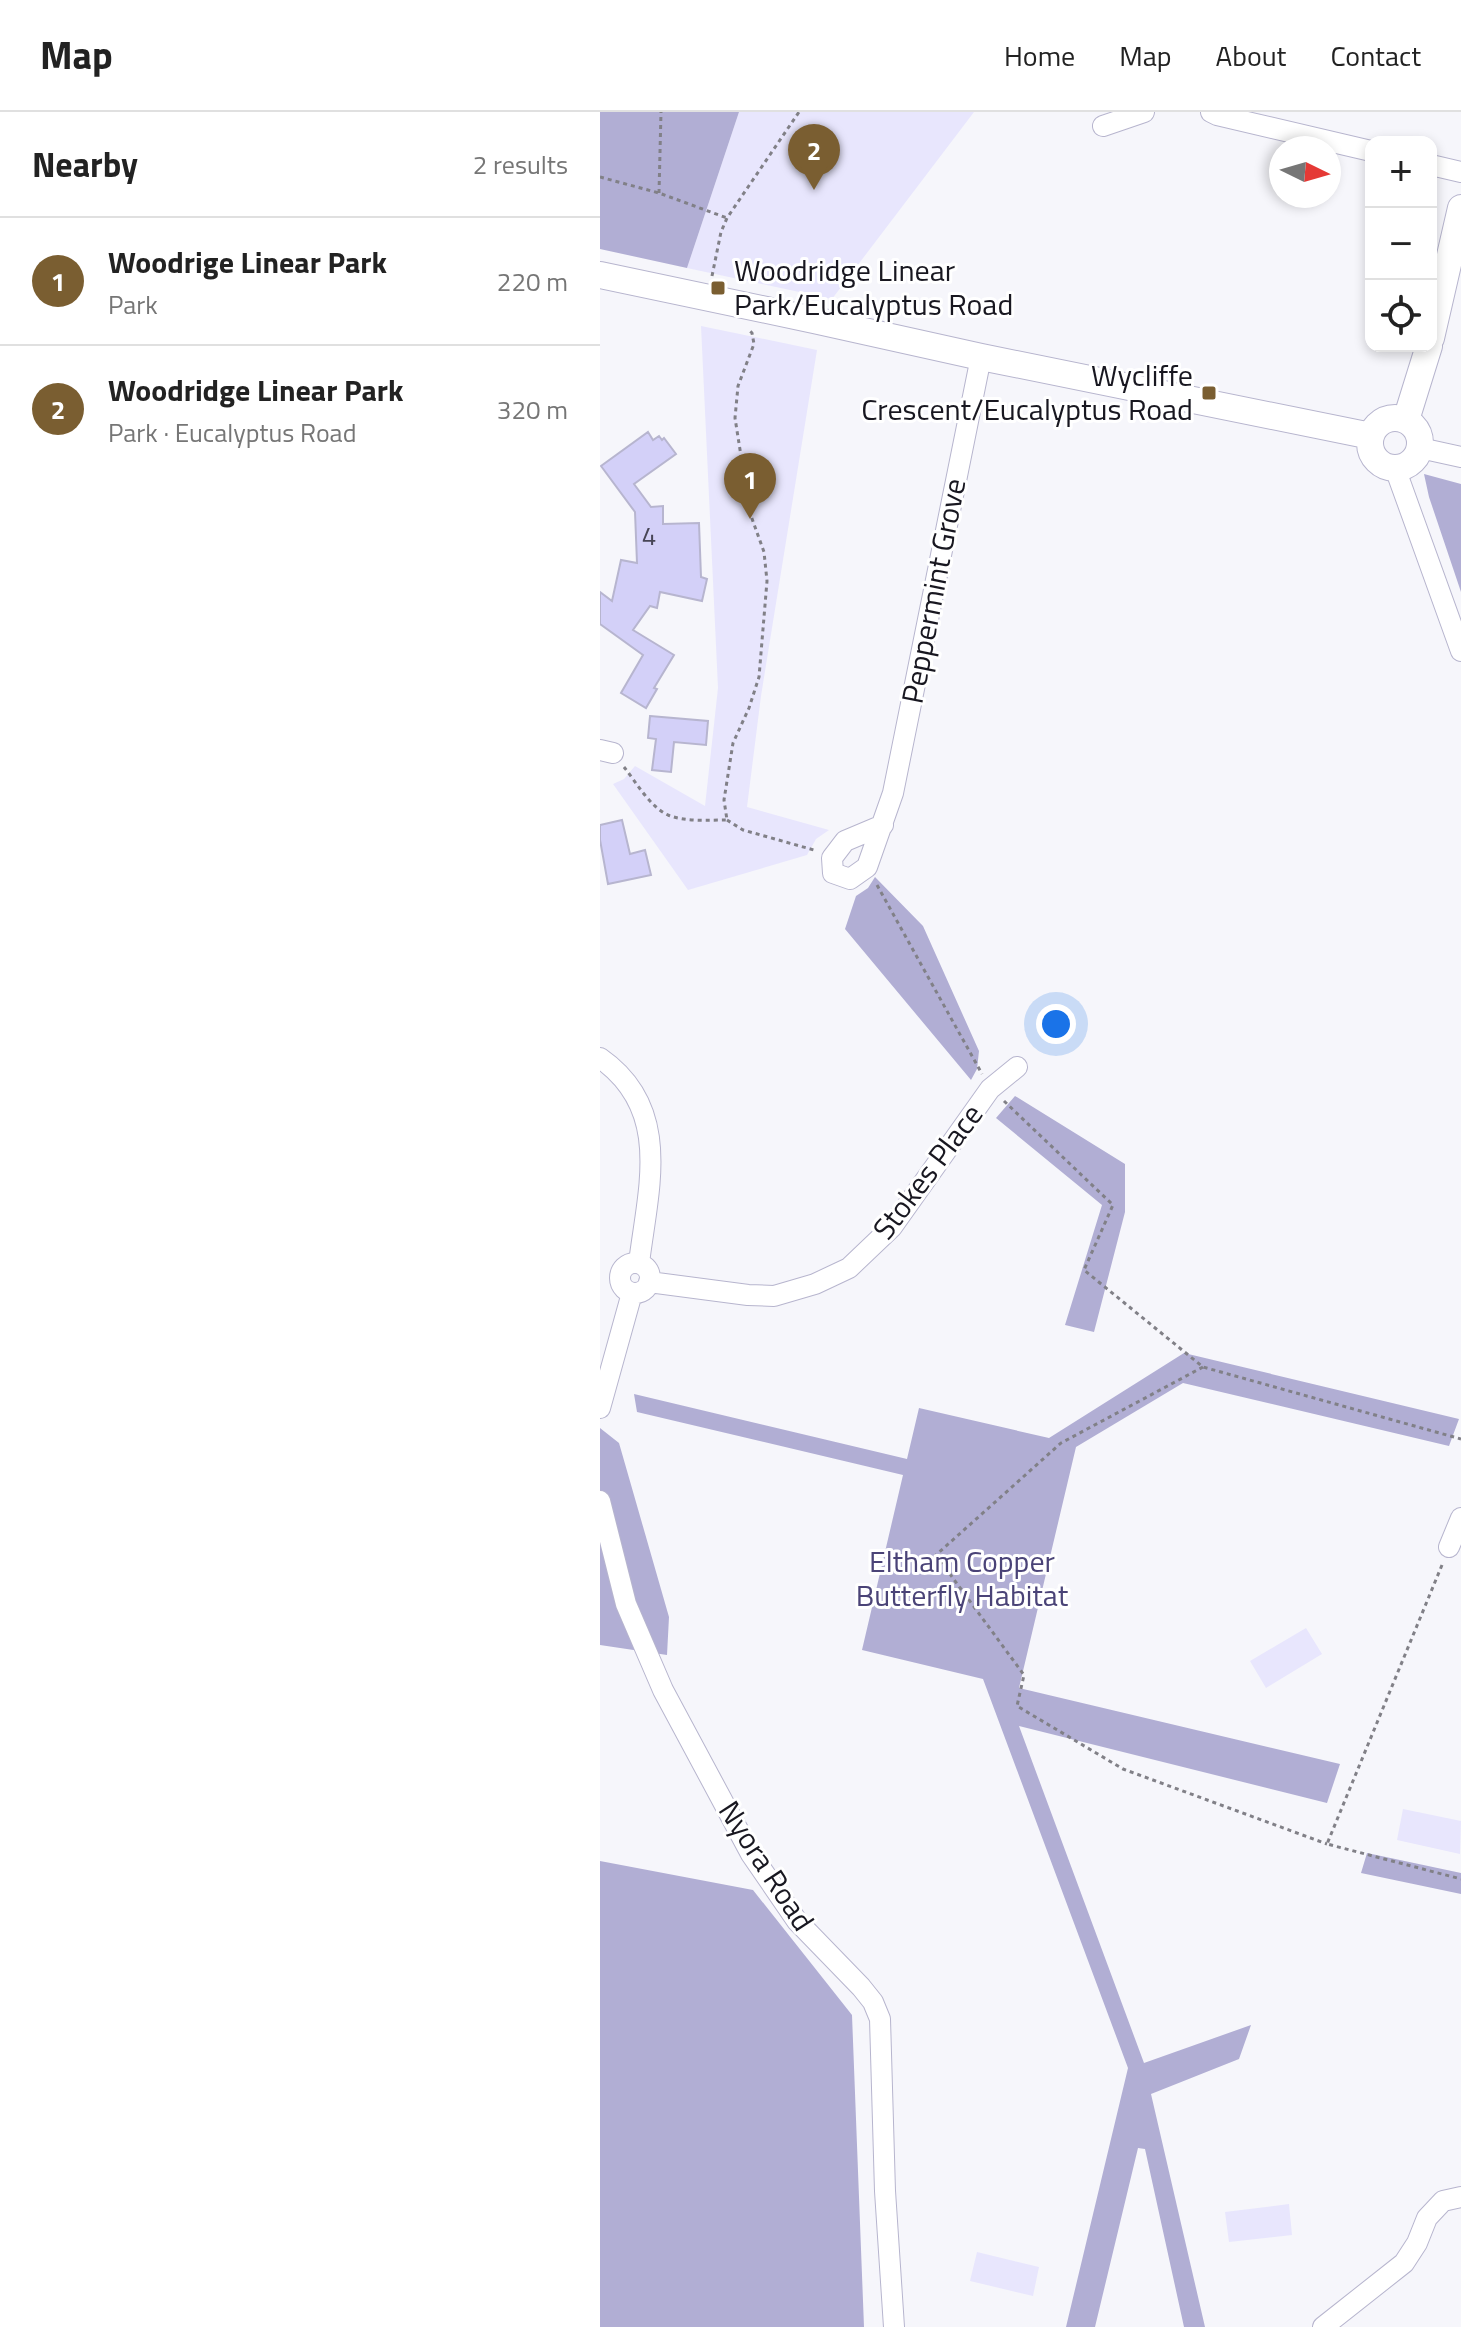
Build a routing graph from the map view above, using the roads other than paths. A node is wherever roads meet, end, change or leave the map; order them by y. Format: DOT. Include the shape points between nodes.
graph roads {
  1 [pos="1144,112"];
  2 [pos="1211,112"];
  3 [pos="1103,126"];
  4 [pos="1365,150"];
  5 [pos="1437,166"];
  6 [pos="1461,172"];
  7 [pos="1461,208"];
  8 [pos="600,275"];
  9 [pos="1437,312"];
  10 [pos="1427,352"];
  11 [pos="981,357"];
  12 [pos="1406,420"];
  13 [pos="1371,436"];
  14 [pos="1420,448"];
  15 [pos="1461,457"];
  16 [pos="1395,468"];
  17 [pos="1461,651"];
  18 [pos="883,825"];
  19 [pos="600,1058"];
  20 [pos="1017,1067"];
  21 [pos="641,1287"];
  22 [pos="600,1408"];
  23 [pos="600,1501"];
  24 [pos="1461,1518"];
  25 [pos="1449,1547"];
  26 [pos="1461,2197"];
  27 [pos="894,2327"];
  28 [pos="1323,2327"];
  1 -- 3 [label="street"];
  2 -- 4 [label="street"];
  5 -- 6 [label="street"];
  7 -- 9 [label="street"];
  8 -- 11 [label="street"];
  10 -- 12 [label="street"];
  11 -- 13 [label="street"];
  11 -- 18 [label="street, Peppermint Grove"];
  12 -- 13 [label="street" via="1381,423"];
  12 -- 14 [label="street" via="1417,432"];
  13 -- 16 [label="street" via="1375,458"];
  14 -- 15 [label="street"];
  14 -- 16 [label="street" via="1414,460"];
  16 -- 17 [label="street"];
  18 -- 18 [label="street, Peppermint Grove" via="867,867 850,879 833,873 832,858 845,841"];
  19 -- 21 [label="street" via="628,1084 642,1106 649,1132 652,1153 639,1263 625,1266 620,1274 627,1291"];
  20 -- 21 [label="street, Stokes Place" via="990,1089 892,1227 849,1268 774,1296"];
  21 -- 22 [label="street"];
  23 -- 27 [label="street, Nyora Road" via="626,1604 663,1690 736,1827 797,1921 861,1987 880,2019"];
  24 -- 25 [label="street"];
  26 -- 28 [label="street" via="1443,2201 1427,2218 1404,2263"];
}
